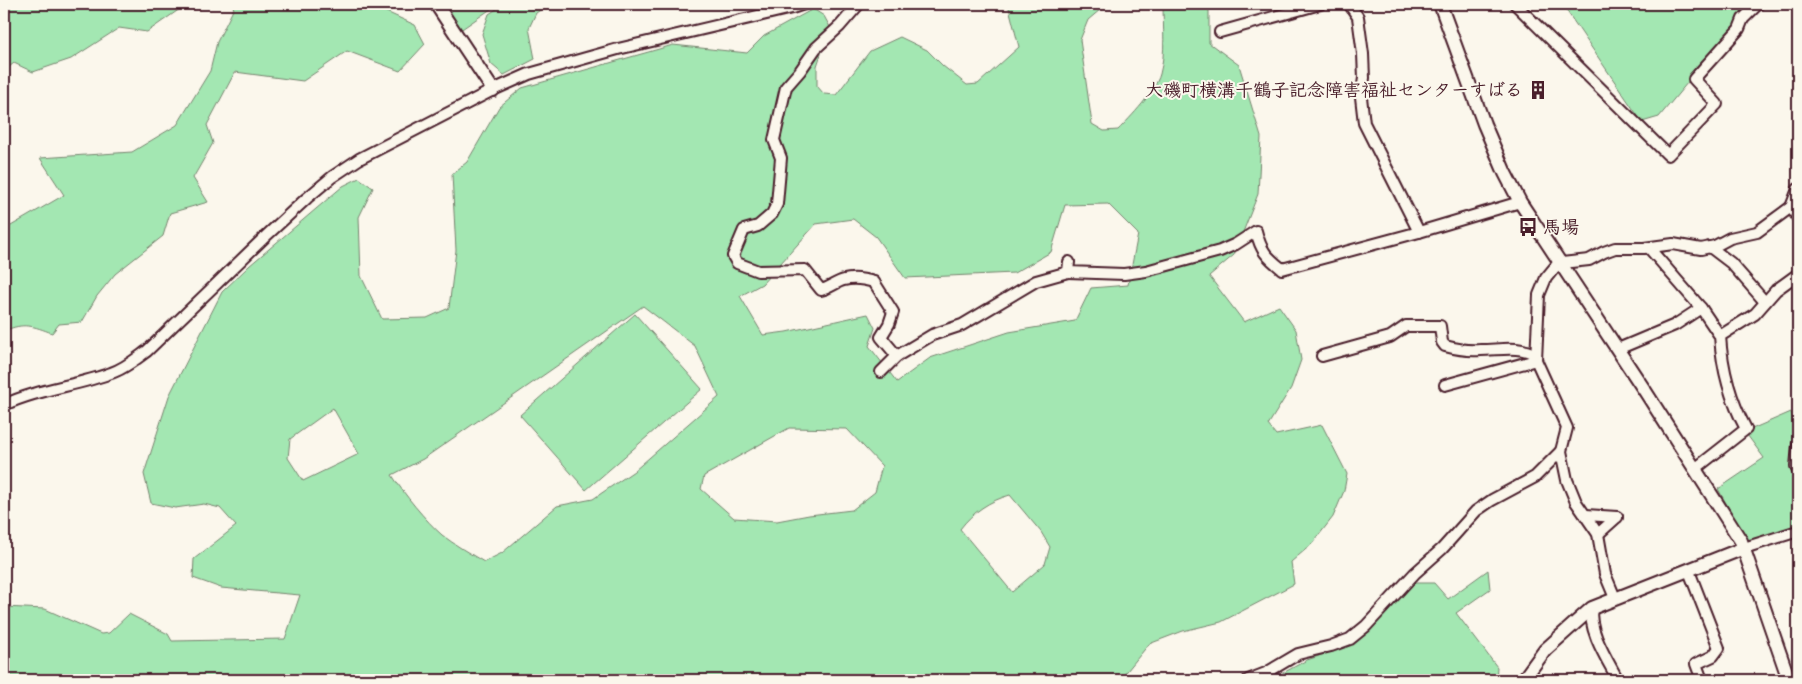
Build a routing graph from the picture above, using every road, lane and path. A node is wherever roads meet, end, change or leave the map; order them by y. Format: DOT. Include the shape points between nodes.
graph roads {
  1 [pos="436,4"];
  2 [pos="804,4"];
  3 [pos="859,4"];
  4 [pos="1320,4"];
  5 [pos="1349,4"];
  6 [pos="1440,4"];
  7 [pos="1516,4"];
  8 [pos="1758,4"];
  9 [pos="1220,32"];
  10 [pos="493,90"];
  11 [pos="1798,189"];
  12 [pos="1520,202"];
  13 [pos="1791,207"];
  14 [pos="1798,218"];
  15 [pos="1419,232"];
  16 [pos="1710,247"];
  17 [pos="1649,248"];
  18 [pos="1561,262"];
  19 [pos="1798,274"];
  20 [pos="1766,302"];
  21 [pos="1700,308"];
  22 [pos="1720,336"];
  23 [pos="1618,349"];
  24 [pos="896,356"];
  25 [pos="1322,356"];
  26 [pos="1536,357"];
  27 [pos="881,372"];
  28 [pos="1445,385"];
  29 [pos="4,405"];
  30 [pos="1798,445"];
  31 [pos="1561,451"];
  32 [pos="1695,469"];
  33 [pos="1798,471"];
  34 [pos="1586,515"];
  35 [pos="1798,531"];
  36 [pos="1598,534"];
  37 [pos="1744,548"];
  38 [pos="1689,571"];
  39 [pos="1615,598"];
  40 [pos="1592,608"];
  41 [pos="1248,680"];
  42 [pos="1523,680"];
  43 [pos="1618,680"];
  44 [pos="1702,680"];
  45 [pos="1790,680"];
  1 -- 10 [label="street"];
  2 -- 10 [label="street" via="538,71"];
  3 -- 24 [label="street" via="816,48 786,87 774,140 782,158 777,204 772,214 758,226 744,230 733,256 737,263 758,271 805,270 821,290 843,280 860,278 874,282 893,312 881,337"];
  4 -- 9 [label="street"];
  5 -- 15 [label="street" via="1358,17 1364,78 1361,97 1364,123"];
  6 -- 12 [label="street" via="1484,124"];
  7 -- 8 [label="street" via="1668,155 1718,104 1694,79"];
  10 -- 29 [label="street" via="359,159 332,177 130,363 113,373 24,396"];
  11 -- 13 [label="street"];
  12 -- 15 [label="street"];
  12 -- 18 [label="street"];
  13 -- 14 [label="street"];
  13 -- 16 [label="street" via="1757,232"];
  15 -- 24 [label="street" via="1282,268 1265,256 1256,231 1220,251 1146,271 1124,274 1069,267 1036,281 962,325 932,335"];
  16 -- 17 [label="street" via="1701,249 1673,244"];
  16 -- 20 [label="street" via="1731,263"];
  17 -- 18 [label="street" via="1615,248 1589,260"];
  17 -- 21 [label="street"];
  18 -- 23 [label="street"];
  18 -- 26 [label="street" via="1546,278 1539,294"];
  19 -- 20 [label="street"];
  20 -- 22 [label="street" via="1755,314"];
  21 -- 22 [label="street"];
  21 -- 23 [label="street" via="1675,325"];
  22 -- 32 [label="street" via="1722,358 1737,412 1746,429"];
  23 -- 32 [label="street"];
  24 -- 27 [label="street"];
  25 -- 26 [label="street" via="1390,337 1406,326 1440,326 1445,346 1478,350 1519,349 1527,350"];
  26 -- 28 [label="street"];
  26 -- 31 [label="street" via="1567,428"];
  30 -- 33 [label="street"];
  31 -- 34 [label="street" via="1567,480 1576,502"];
  31 -- 41 [label="street" via="1535,477 1476,511 1350,639 1298,654"];
  32 -- 37 [label="street"];
  34 -- 36 [label="street"];
  34 -- 36 [label="street" via="1617,517"];
  35 -- 37 [label="street"];
  36 -- 39 [label="street" via="1605,574"];
  37 -- 38 [label="street"];
  37 -- 45 [label="street"];
  38 -- 39 [label="street"];
  38 -- 44 [label="street" via="1719,648 1713,656 1696,664"];
  39 -- 40 [label="street"];
  40 -- 42 [label="street" via="1545,650"];
  40 -- 43 [label="street" via="1590,616 1595,635"];
}
